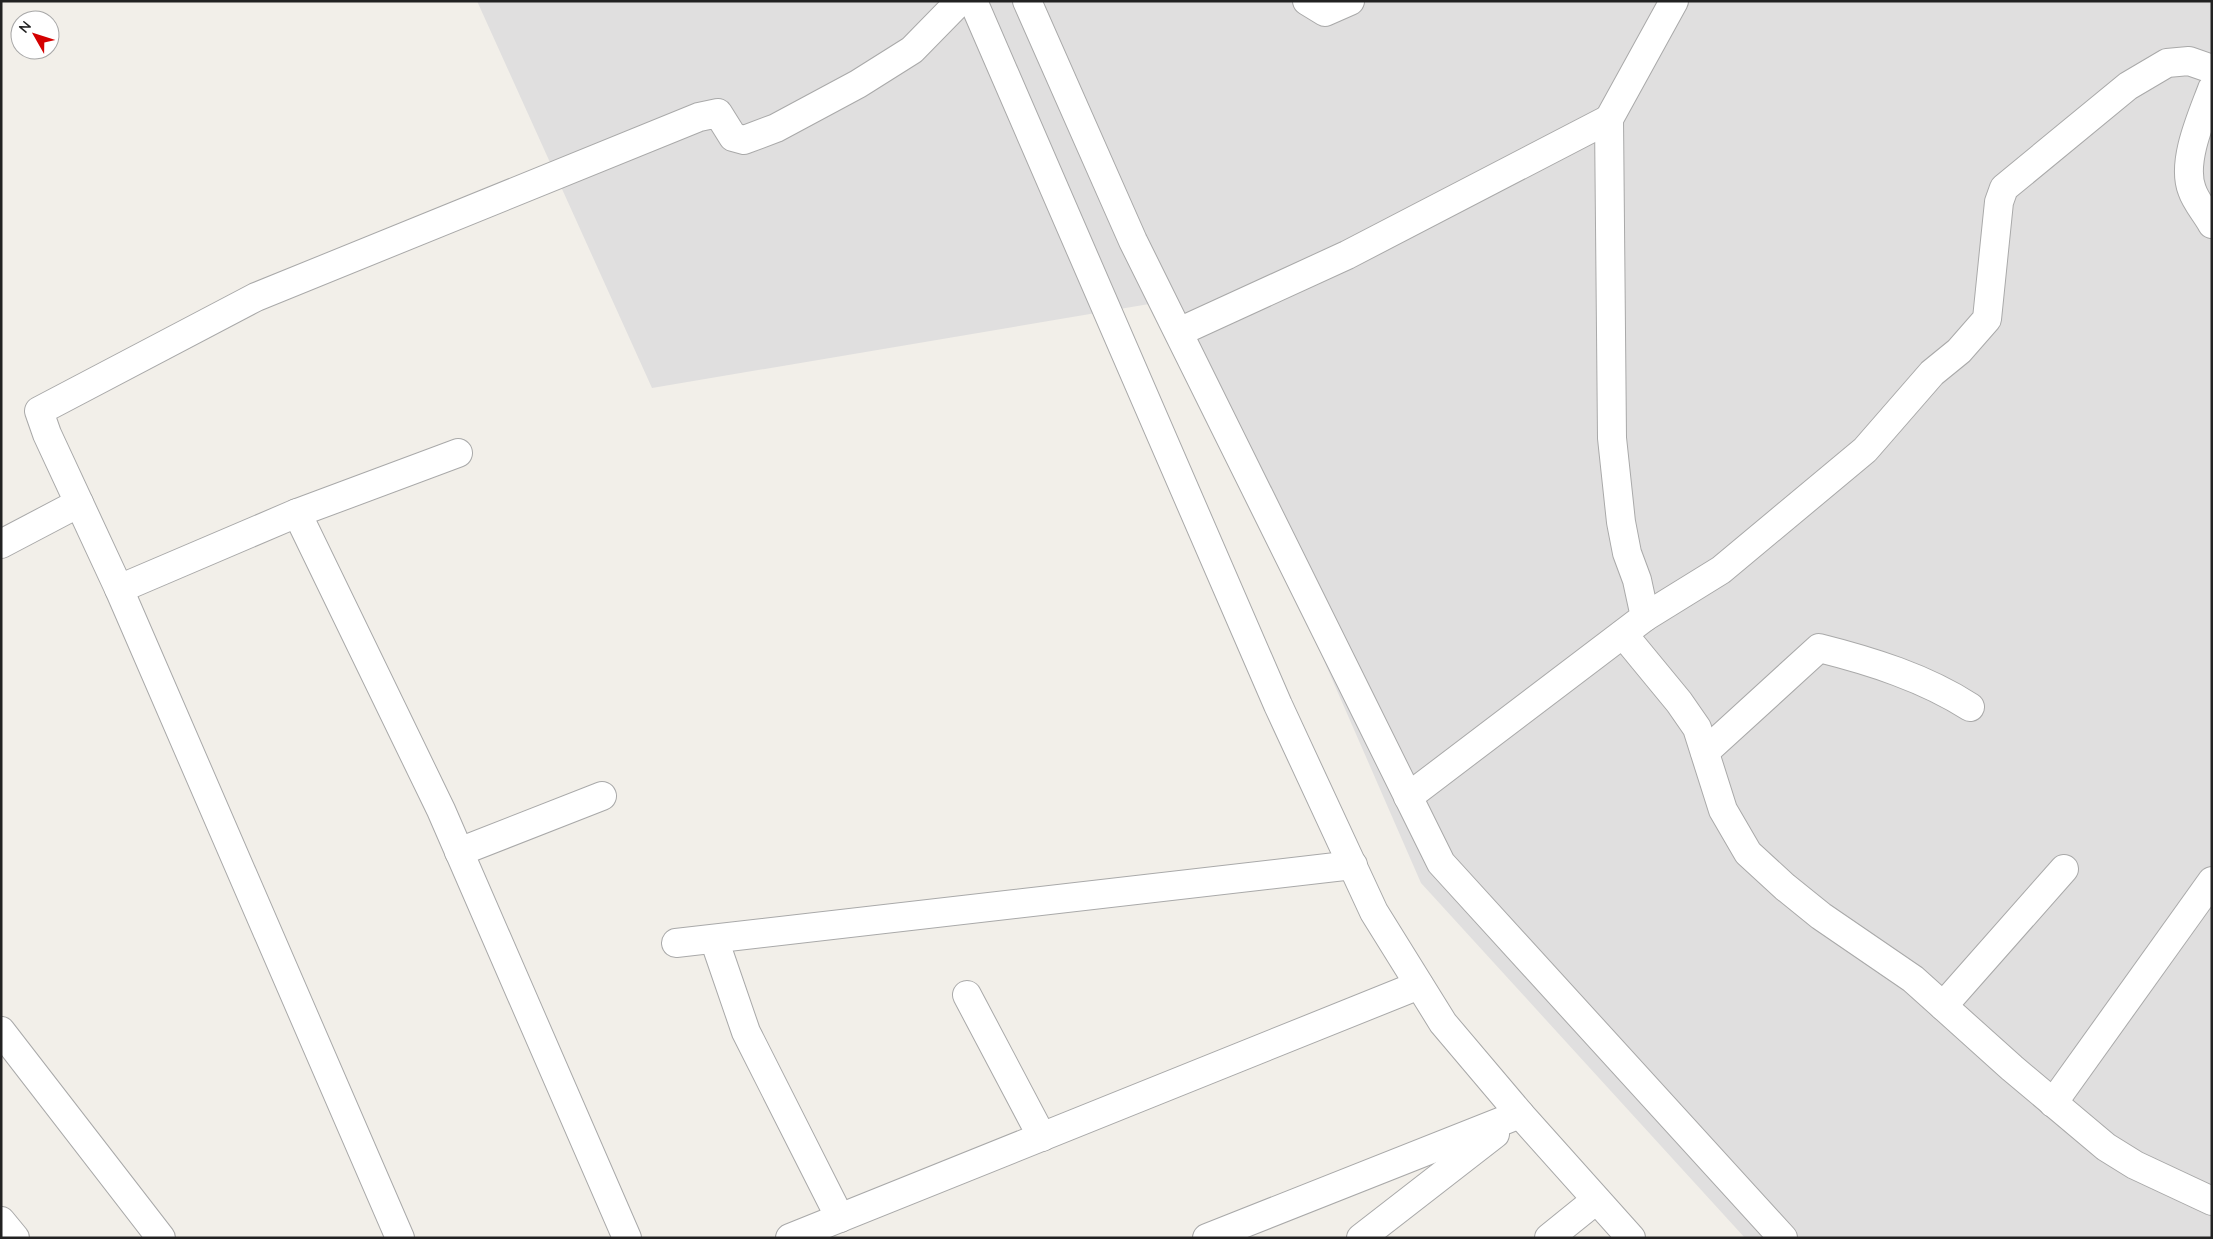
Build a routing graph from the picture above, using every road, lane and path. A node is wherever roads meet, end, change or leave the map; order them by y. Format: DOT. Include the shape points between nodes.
graph roads {
  1 [pos="960,1"];
  2 [pos="973,1"];
  3 [pos="1027,1"];
  4 [pos="1307,1"];
  5 [pos="1350,1"];
  6 [pos="1674,1"];
  7 [pos="2212,70"];
  8 [pos="2212,89"];
  9 [pos="1609,119"];
  10 [pos="2212,224"];
  11 [pos="1178,332"];
  12 [pos="458,453"];
  13 [pos="79,503"];
  14 [pos="297,513"];
  15 [pos="1,544"];
  16 [pos="119,589"];
  17 [pos="1645,617"];
  18 [pos="1623,634"];
  19 [pos="1970,707"];
  20 [pos="1705,752"];
  21 [pos="602,796"];
  22 [pos="1408,797"];
  23 [pos="459,852"];
  24 [pos="1352,865"];
  25 [pos="2064,869"];
  26 [pos="2212,881"];
  27 [pos="714,939"];
  28 [pos="676,943"];
  29 [pos="1419,985"];
  30 [pos="967,995"];
  31 [pos="1943,1006"];
  32 [pos="1,1031"];
  33 [pos="2053,1103"];
  34 [pos="1520,1114"];
  35 [pos="1042,1137"];
  36 [pos="1596,1200"];
  37 [pos="2212,1201"];
  38 [pos="840,1218"];
  39 [pos="1,1220"];
  40 [pos="15,1238"];
  41 [pos="161,1238"];
  42 [pos="400,1238"];
  43 [pos="626,1238"];
  44 [pos="790,1238"];
  45 [pos="1207,1238"];
  46 [pos="1361,1238"];
  47 [pos="1549,1238"];
  48 [pos="1631,1238"];
  49 [pos="1783,1238"];
  1 -- 13 [label="street" via="912,50 858,84 776,128 744,140 733,137 718,113 699,117 256,297 39,411"];
  2 -- 24 [label="street" via="1278,705"];
  3 -- 11 [label="street"];
  4 -- 5 [label="street" via="1325,12"];
  6 -- 9 [label="street"];
  7 -- 17 [label="street" via="2189,61 2166,63 2128,86 2004,188 1999,202 1987,319 1959,351 1932,373 1865,450 1721,570"];
  8 -- 10 [label="street" via="2199,125 2189,173 2192,190"];
  9 -- 11 [label="street" via="1347,255"];
  9 -- 17 [label="street" via="1612,438 1621,522"];
  11 -- 22 [label="street"];
  12 -- 14 [label="street"];
  13 -- 15 [label="street"];
  13 -- 16 [label="street"];
  14 -- 16 [label="street"];
  14 -- 23 [label="street"];
  16 -- 42 [label="street"];
  17 -- 18 [label="street"];
  18 -- 20 [label="street" via="1679,702 1697,728"];
  18 -- 22 [label="street"];
  19 -- 20 [label="street" via="1929,683 1819,648"];
  20 -- 31 [label="street" via="1723,810 1748,853 1785,888 1913,979"];
  21 -- 23 [label="street"];
  22 -- 49 [label="street" via="1441,863"];
  23 -- 43 [label="street"];
  24 -- 27 [label="street"];
  24 -- 29 [label="street" via="1374,912"];
  25 -- 31 [label="street"];
  26 -- 33 [label="street"];
  27 -- 28 [label="street"];
  27 -- 38 [label="street" via="746,1032"];
  29 -- 34 [label="street" via="1443,1023"];
  29 -- 35 [label="street"];
  30 -- 35 [label="street"];
  31 -- 33 [label="street"];
  32 -- 41 [label="street"];
  33 -- 37 [label="street" via="2106,1147 2135,1165"];
  34 -- 36 [label="street"];
  34 -- 45 [label="street"];
  34 -- 46 [label="street"];
  35 -- 38 [label="street"];
  36 -- 47 [label="street"];
  36 -- 48 [label="street"];
  38 -- 44 [label="street"];
  39 -- 40 [label="street"];
}
